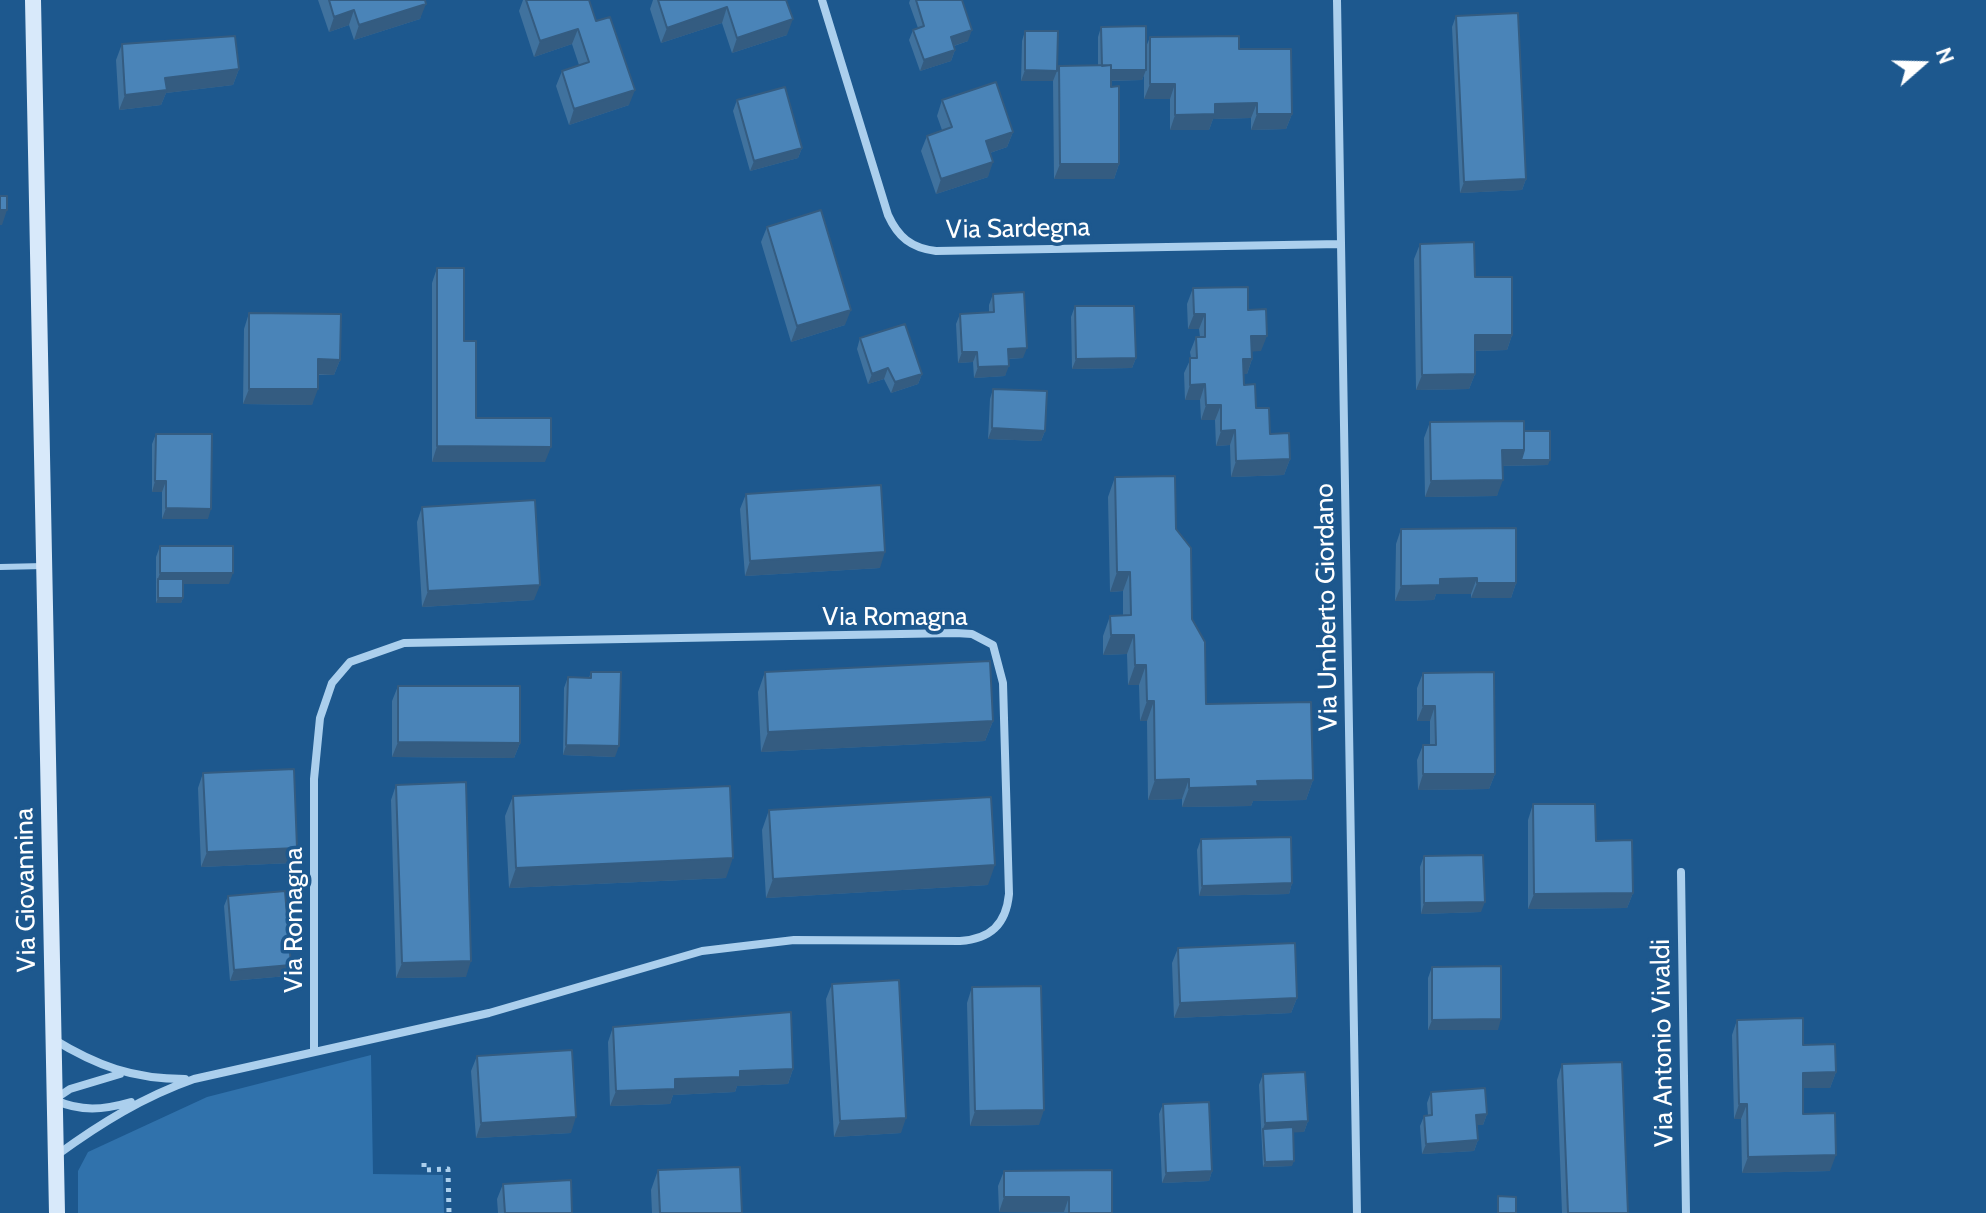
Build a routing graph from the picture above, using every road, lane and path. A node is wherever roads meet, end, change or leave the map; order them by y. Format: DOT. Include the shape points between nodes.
graph roads {
  1 [pos="33,0"];
  2 [pos="822,0"];
  3 [pos="1337,0"];
  4 [pos="1341,244"];
  5 [pos="44,566"];
  6 [pos="0,567"];
  7 [pos="1681,872"];
  8 [pos="53,1039"];
  9 [pos="314,1050"];
  10 [pos="122,1074"];
  11 [pos="194,1079"];
  12 [pos="54,1099"];
  13 [pos="144,1099"];
  14 [pos="55,1157"];
  15 [pos="424,1163"];
  16 [pos="57,1213"];
  17 [pos="449,1213"];
  18 [pos="1357,1213"];
  19 [pos="1686,1213"];
  1 -- 5 [label="street, Via Giovannina"];
  2 -- 4 [label="street, Via Sardegna" via="888,215 910,243 936,251"];
  3 -- 4 [label="street, Via Umberto Giordano"];
  4 -- 18 [label="street, Via Umberto Giordano"];
  5 -- 6 [label="lane"];
  5 -- 8 [label="street, Via Giovannina"];
  7 -- 19 [label="street, Via Antonio Vivaldi"];
  8 -- 10 [label="street, Via Romagna"];
  8 -- 12 [label="street, Via Giovannina"];
  9 -- 9 [label="street, Via Romagna" via="489,1013 714,948 794,940 960,941 987,936 1002,921 1009,894 1003,683 993,645 956,633 404,643 350,662 332,683 315,756"];
  9 -- 11 [label="street, Via Romagna"];
  10 -- 11 [label="street, Via Romagna"];
  10 -- 12 [label="street, Via Romagna"];
  11 -- 13 [label="street, Via Romagna"];
  12 -- 13 [label="street, Via Romagna" via="90,1110"];
  12 -- 14 [label="street, Via Giovannina"];
  13 -- 14 [label="street, Via Romagna"];
  14 -- 16 [label="street, Via Giovannina"];
  15 -- 17 [label="path" via="424,1170 448,1169"];
}
